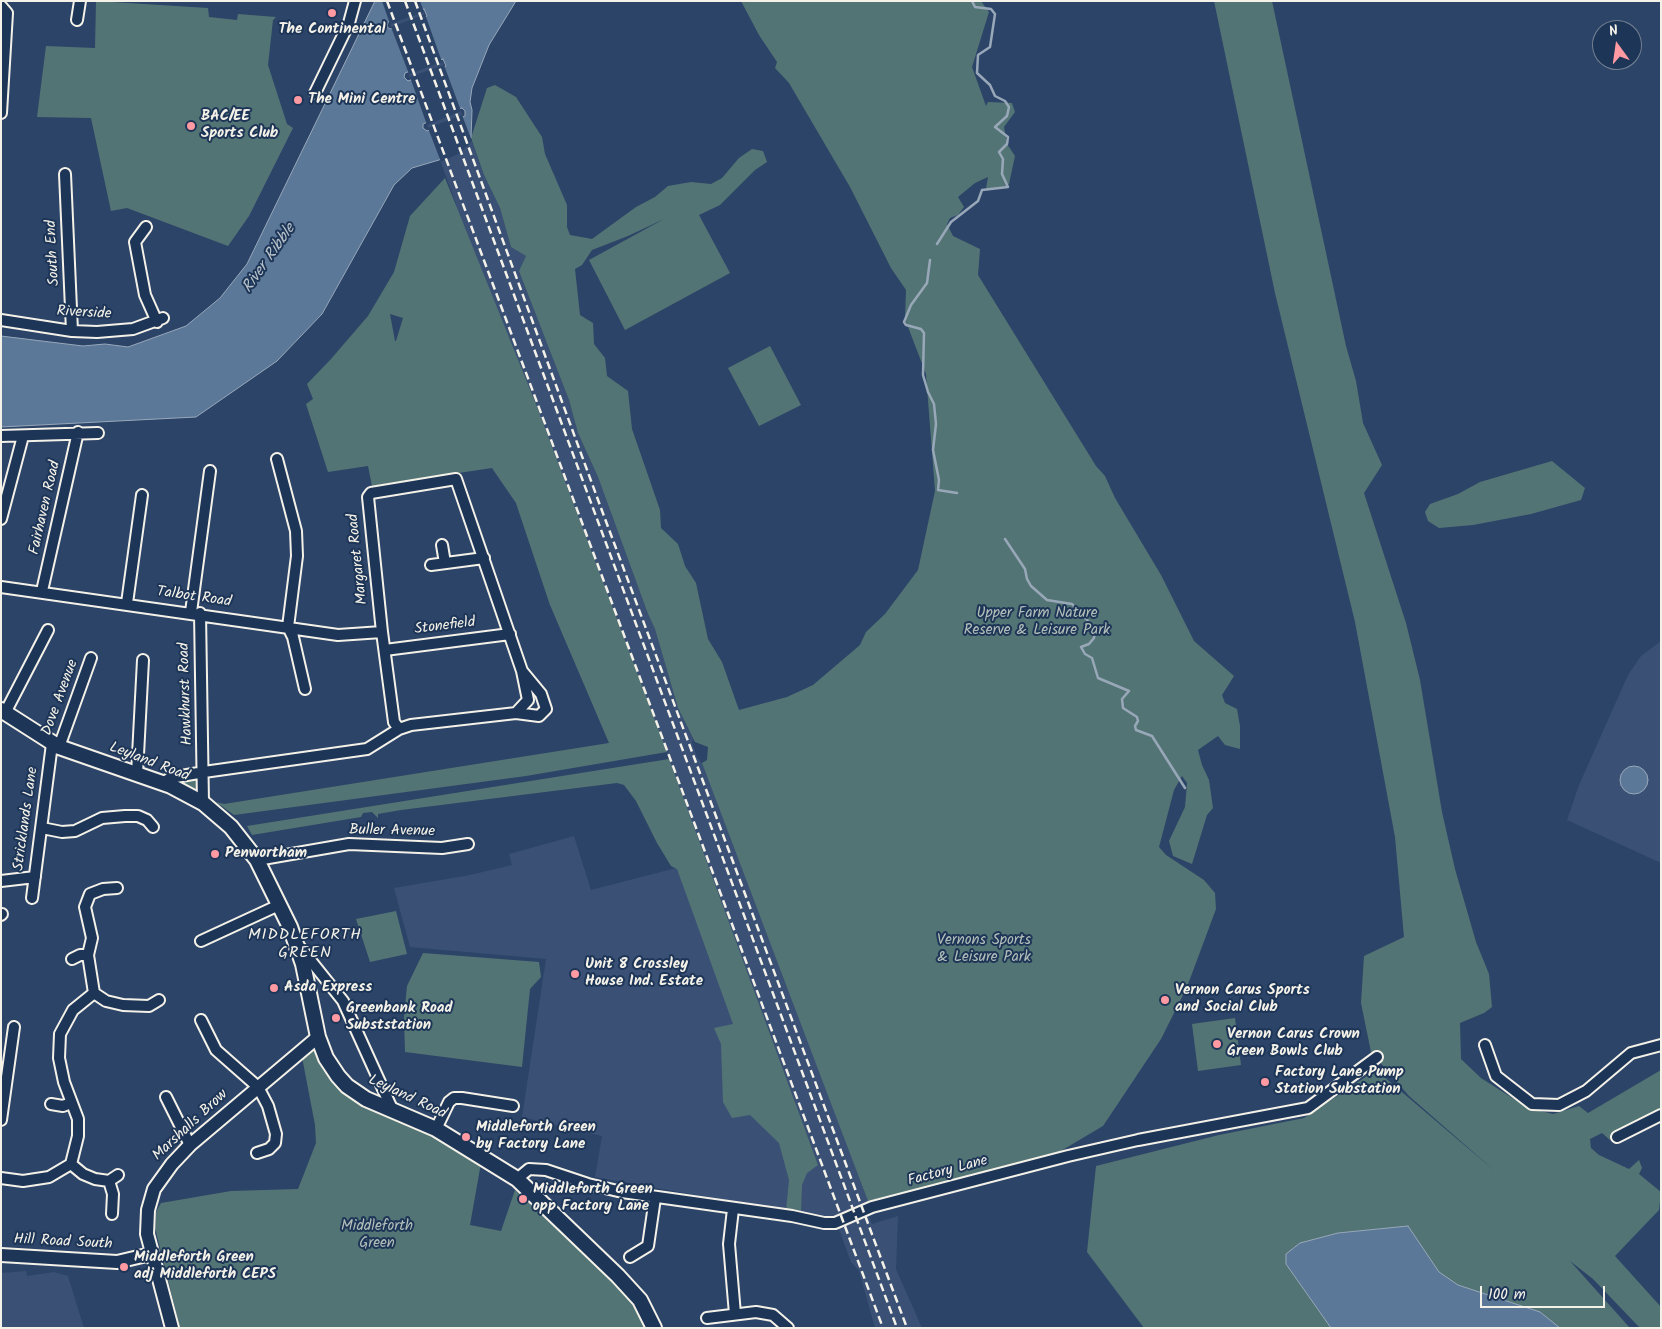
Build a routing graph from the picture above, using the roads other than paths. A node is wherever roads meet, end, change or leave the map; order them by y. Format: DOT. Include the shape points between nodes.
graph roads {
  1 [pos="80,1"];
  2 [pos="355,1"];
  3 [pos="1,6"];
  4 [pos="77,20"];
  5 [pos="315,93"];
  6 [pos="1,113"];
  7 [pos="65,174"];
  8 [pos="146,227"];
  9 [pos="1,320"];
  10 [pos="72,330"];
  11 [pos="78,432"];
  12 [pos="98,433"];
  13 [pos="1,436"];
  14 [pos="23,436"];
  15 [pos="277,459"];
  16 [pos="210,472"];
  17 [pos="142,495"];
  18 [pos="1,519"];
  19 [pos="442,545"];
  20 [pos="484,558"];
  21 [pos="445,563"];
  22 [pos="430,565"];
  23 [pos="1,587"];
  24 [pos="42,591"];
  25 [pos="127,603"];
  26 [pos="195,613"];
  27 [pos="288,627"];
  28 [pos="48,630"];
  29 [pos="382,632"];
  30 [pos="510,634"];
  31 [pos="384,650"];
  32 [pos="91,658"];
  33 [pos="143,660"];
  34 [pos="522,670"];
  35 [pos="305,689"];
  36 [pos="3,711"];
  37 [pos="516,713"];
  38 [pos="399,729"];
  39 [pos="56,745"];
  40 [pos="204,772"];
  41 [pos="137,774"];
  42 [pos="163,783"];
  43 [pos="203,803"];
  44 [pos="153,827"];
  45 [pos="42,828"];
  46 [pos="468,844"];
  47 [pos="257,860"];
  48 [pos="35,878"];
  49 [pos="1,881"];
  50 [pos="117,888"];
  51 [pos="32,898"];
  52 [pos="279,905"];
  53 [pos="201,941"];
  54 [pos="296,944"];
  55 [pos="88,955"];
  56 [pos="72,959"];
  57 [pos="94,993"];
  58 [pos="159,1000"];
  59 [pos="201,1020"];
  60 [pos="14,1027"];
  61 [pos="318,1037"];
  62 [pos="1485,1045"];
  63 [pos="1661,1046"];
  64 [pos="1377,1057"];
  65 [pos="258,1087"];
  66 [pos="166,1097"];
  67 [pos="71,1103"];
  68 [pos="51,1104"];
  69 [pos="2,1105"];
  70 [pos="513,1106"];
  71 [pos="394,1112"];
  72 [pos="1661,1114"];
  73 [pos="1,1120"];
  74 [pos="436,1129"];
  75 [pos="1617,1137"];
  76 [pos="190,1146"];
  77 [pos="257,1153"];
  78 [pos="71,1164"];
  79 [pos="1,1178"];
  80 [pos="517,1179"];
  81 [pos="655,1198"];
  82 [pos="733,1209"];
  83 [pos="112,1214"];
  84 [pos="151,1254"];
  85 [pos="1,1255"];
  86 [pos="630,1257"];
  87 [pos="735,1314"];
  88 [pos="707,1318"];
  89 [pos="172,1328"];
  90 [pos="654,1328"];
  91 [pos="788,1328"];
  1 -- 4 [label="street"];
  2 -- 5 [label="street" via="349,23"];
  3 -- 6 [label="street" via="7,13"];
  7 -- 10 [label="street, South End"];
  8 -- 10 [label="street, Riverside" via="135,242 145,295 160,320 118,331"];
  9 -- 10 [label="street, Riverside"];
  11 -- 12 [label="street"];
  11 -- 14 [label="street"];
  11 -- 24 [label="street, Fairhaven Road"];
  13 -- 14 [label="street"];
  14 -- 18 [label="street"];
  15 -- 27 [label="street" via="298,556"];
  16 -- 26 [label="street, Hawkhurst Road"];
  17 -- 25 [label="street"];
  19 -- 21 [label="street"];
  20 -- 21 [label="street"];
  20 -- 29 [label="street, Margaret Road" via="456,479 370,494"];
  20 -- 30 [label="street, Margaret Road"];
  21 -- 22 [label="street"];
  23 -- 24 [label="street, Talbot Road"];
  24 -- 25 [label="street, Talbot Road"];
  25 -- 26 [label="street, Talbot Road"];
  26 -- 27 [label="street, Talbot Road"];
  26 -- 40 [label="street, Hawkhurst Road"];
  27 -- 29 [label="street, Talbot Road" via="338,635"];
  27 -- 35 [label="street"];
  28 -- 36 [label="street"];
  29 -- 31 [label="street, Margaret Road"];
  30 -- 31 [label="street, Stonefield"];
  30 -- 34 [label="street, Margaret Road"];
  31 -- 38 [label="street, Margaret Road" via="394,722"];
  32 -- 39 [label="street, Dove Avenue"];
  33 -- 41 [label="street"];
  34 -- 37 [label="street, Margaret Road" via="528,700"];
  34 -- 37 [label="street, Margaret Road" via="541,694 546,709 540,716"];
  36 -- 39 [label="main road, Leyland Road"];
  37 -- 38 [label="street, Margaret Road"];
  38 -- 40 [label="street, Margaret Road" via="368,749"];
  39 -- 41 [label="main road, Leyland Road"];
  39 -- 45 [label="street, Stricklands Lane"];
  40 -- 42 [label="street, Margaret Road" via="170,778"];
  40 -- 43 [label="street, Hawkhurst Road"];
  41 -- 42 [label="main road, Leyland Road"];
  42 -- 43 [label="main road, Leyland Road"];
  43 -- 47 [label="main road, Leyland Road" via="231,827"];
  44 -- 45 [label="street" via="138,816 125,816 102,818 75,831"];
  45 -- 48 [label="street, Stricklands Lane"];
  46 -- 47 [label="street, Buller Avenue" via="442,848 349,844"];
  47 -- 52 [label="main road, Leyland Road"];
  48 -- 49 [label="street"];
  48 -- 51 [label="street, Stricklands Lane"];
  50 -- 55 [label="street" via="90,894 85,908 92,938"];
  52 -- 53 [label="street"];
  52 -- 54 [label="main road, Leyland Road"];
  54 -- 61 [label="main road, Leyland Road"];
  54 -- 71 [label="street" via="343,1001"];
  55 -- 56 [label="street"];
  55 -- 57 [label="street"];
  57 -- 58 [label="street" via="106,1001 123,1005 149,1006"];
  57 -- 67 [label="street" via="73,1010 60,1034 59,1058"];
  59 -- 65 [label="street" via="216,1050"];
  60 -- 69 [label="street"];
  61 -- 65 [label="street, Marshalls Brow"];
  61 -- 71 [label="main road, Leyland Road" via="329,1063 348,1086"];
  62 -- 63 [label="street" via="1496,1076 1532,1104 1559,1105 1586,1091 1631,1053"];
  64 -- 82 [label="street, Factory Lane" via="1308,1108 1068,1156 872,1207 835,1223"];
  65 -- 76 [label="street, Marshalls Brow"];
  65 -- 77 [label="street" via="268,1106 276,1134 275,1143"];
  66 -- 76 [label="street"];
  67 -- 68 [label="street" via="63,1106"];
  67 -- 78 [label="street" via="78,1119 78,1136"];
  69 -- 73 [label="street"];
  70 -- 74 [label="street" via="454,1098"];
  71 -- 74 [label="main road, Leyland Road"];
  72 -- 75 [label="street"];
  74 -- 80 [label="main road, Leyland Road"];
  76 -- 84 [label="street, Marshalls Brow" via="163,1176 151,1197 147,1216"];
  78 -- 79 [label="street" via="48,1177 23,1181"];
  78 -- 83 [label="street" via="83,1174 114,1178"];
  80 -- 81 [label="street, Factory Lane" via="529,1169 546,1170 588,1184"];
  80 -- 90 [label="main road, Leyland Road" via="618,1276 640,1300"];
  81 -- 82 [label="street, Factory Lane"];
  81 -- 86 [label="street" via="648,1246"];
  82 -- 87 [label="street" via="729,1244"];
  84 -- 85 [label="street, Hill Road South" via="117,1262"];
  84 -- 89 [label="street, Marshalls Brow"];
  87 -- 88 [label="street"];
  87 -- 91 [label="street" via="756,1312 773,1315"];
}
